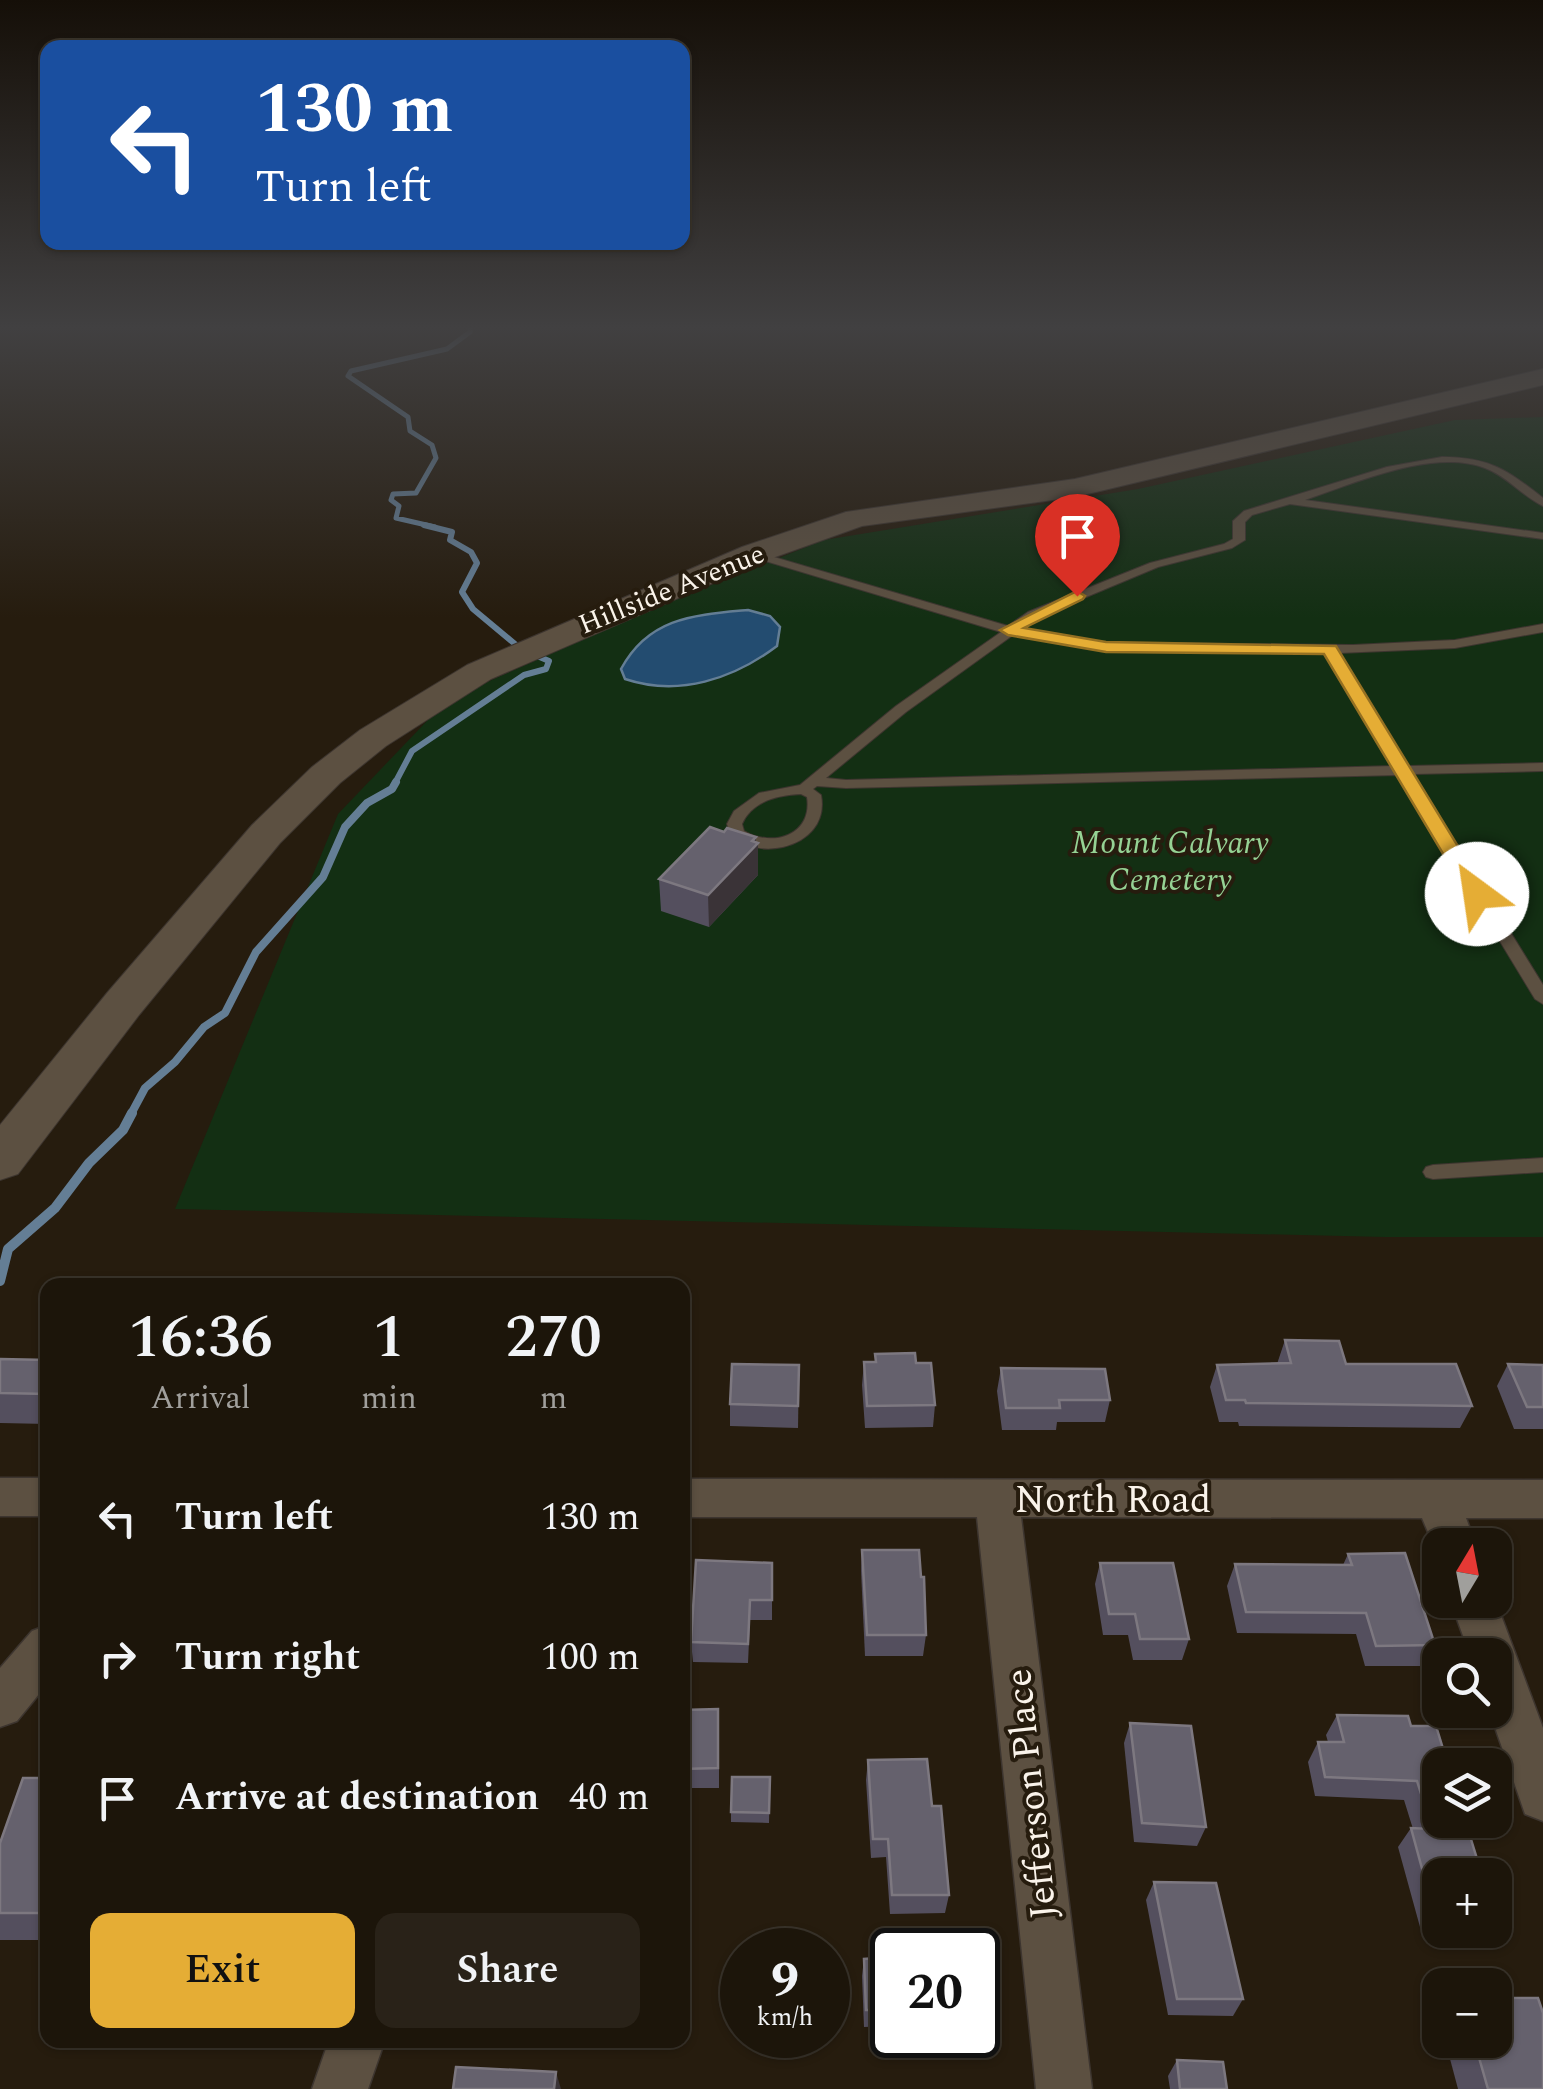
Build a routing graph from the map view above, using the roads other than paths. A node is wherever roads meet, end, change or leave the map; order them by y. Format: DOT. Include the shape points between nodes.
graph roads {
  1 [pos="1347,423"];
  2 [pos="1290,501"];
  3 [pos="1543,503"];
  4 [pos="1543,536"];
  5 [pos="753,554"];
  6 [pos="1543,628"];
  7 [pos="1008,630"];
  8 [pos="1330,649"];
  9 [pos="1543,767"];
  10 [pos="1404,770"];
  11 [pos="809,785"];
  12 [pos="1543,999"];
  13 [pos="0,1160"];
  14 [pos="1543,1165"];
  15 [pos="1433,1172"];
  16 [pos="40,1497"];
  17 [pos="0,1498"];
  18 [pos="690,1498"];
  19 [pos="997,1499"];
  20 [pos="1437,1499"];
  21 [pos="1543,1499"];
  22 [pos="1448,1528"];
  23 [pos="40,1656"];
  24 [pos="0,1704"];
  25 [pos="1512,1709"];
  26 [pos="1543,1796"];
  27 [pos="354,2048"];
  28 [pos="340,2089"];
  29 [pos="1064,2089"];
  1 -- 5 [label="main road, Hillside Avenue" via="1075,488 856,518"];
  2 -- 3 [label="lane" via="1455,458 1494,467"];
  2 -- 4 [label="lane"];
  2 -- 7 [label="lane" via="1248,513 1239,521 1239,540 1228,546 1103,584"];
  5 -- 7 [label="lane"];
  5 -- 13 [label="main road, Hillside Avenue" via="479,672 338,766 210,898"];
  6 -- 8 [label="lane" via="1455,644"];
  7 -- 8 [label="lane" via="1106,647"];
  7 -- 11 [label="lane"];
  8 -- 10 [label="lane"];
  9 -- 10 [label="lane"];
  10 -- 11 [label="lane"];
  10 -- 12 [label="lane"];
  11 -- 11 [label="lane" via="749,801 736,812 742,836 786,844 800,838 815,819"];
  14 -- 15 [label="lane"];
  16 -- 17 [label="street"];
  18 -- 19 [label="street, North Road"];
  19 -- 20 [label="street, North Road"];
  19 -- 29 [label="street, Jefferson Place"];
  20 -- 21 [label="street, North Road"];
  20 -- 22 [label="street"];
  23 -- 24 [label="street"];
  25 -- 26 [label="street"];
  27 -- 28 [label="street"];
}
